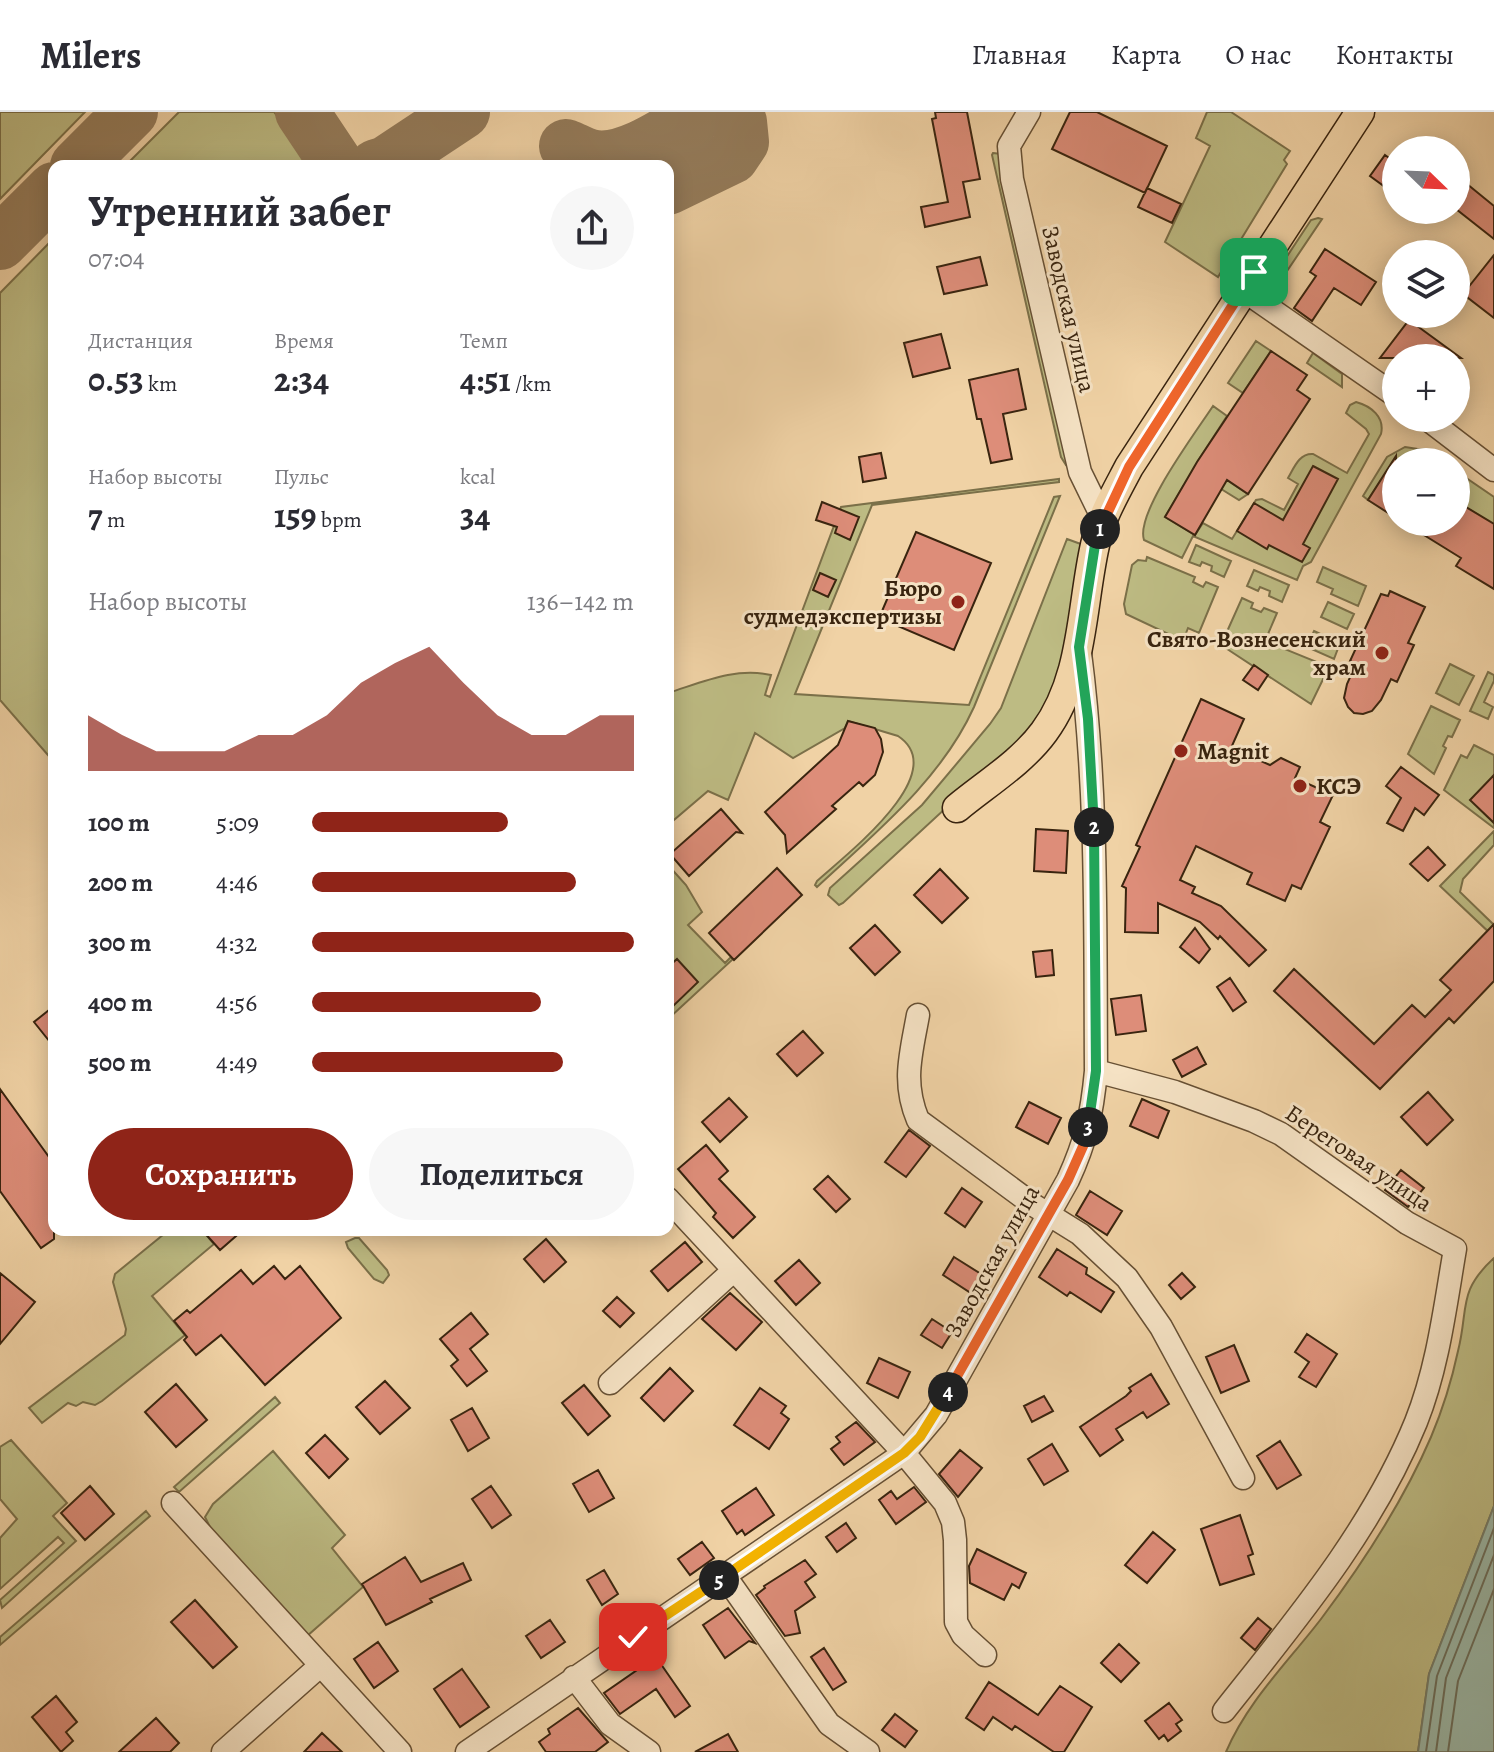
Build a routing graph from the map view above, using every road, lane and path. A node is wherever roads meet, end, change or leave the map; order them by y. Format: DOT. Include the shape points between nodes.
graph roads {
  1 [pos="1029,112"];
  2 [pos="1360,112"];
  3 [pos="1243,290"];
  4 [pos="1382,386"];
  5 [pos="1444,432"];
  6 [pos="1494,470"];
  7 [pos="1103,519"];
  8 [pos="1079,647"];
  9 [pos="957,808"];
  10 [pos="918,1015"];
  11 [pos="1096,1071"];
  12 [pos="674,1205"];
  13 [pos="1048,1214"];
  14 [pos="734,1270"];
  15 [pos="610,1383"];
  16 [pos="904,1453"];
  17 [pos="1243,1478"];
  18 [pos="173,1503"];
  19 [pos="725,1576"];
  20 [pos="985,1655"];
  21 [pos="321,1665"];
  22 [pos="574,1677"];
  23 [pos="1224,1711"];
  24 [pos="223,1752"];
  25 [pos="400,1752"];
  26 [pos="467,1752"];
  27 [pos="649,1752"];
  28 [pos="868,1752"];
  1 -- 7 [label="street, Заводская улица" via="1009,146 1012,179 1080,472"];
  2 -- 3 [label="main road"];
  3 -- 4 [label="street"];
  3 -- 7 [label="main road" via="1129,467"];
  5 -- 6 [label="street"];
  7 -- 8 [label="main road"];
  8 -- 9 [label="main road" via="1047,729 1034,746"];
  8 -- 11 [label="street, Заводская улица" via="1095,837"];
  10 -- 13 [label="street" via="908,1070 918,1120"];
  11 -- 13 [label="street, Заводская улица" via="1084,1144"];
  11 -- 23 [label="street, Береговая улица" via="1175,1092 1281,1134 1407,1223 1455,1249 1440,1343 1417,1421 1375,1506 1311,1602"];
  12 -- 14 [label="street"];
  13 -- 16 [label="street, Заводская улица" via="936,1415"];
  13 -- 17 [label="street" via="1080,1234 1127,1278 1161,1327"];
  14 -- 15 [label="street"];
  14 -- 16 [label="street"];
  16 -- 19 [label="street, Заводская улица"];
  16 -- 20 [label="street" via="945,1503 953,1522 956,1622"];
  18 -- 21 [label="street"];
  19 -- 22 [label="street, Заводская улица"];
  19 -- 28 [label="street" via="829,1724"];
  21 -- 24 [label="street"];
  21 -- 25 [label="street"];
  22 -- 26 [label="street, Заводская улица"];
  22 -- 27 [label="street" via="610,1724"];
}
